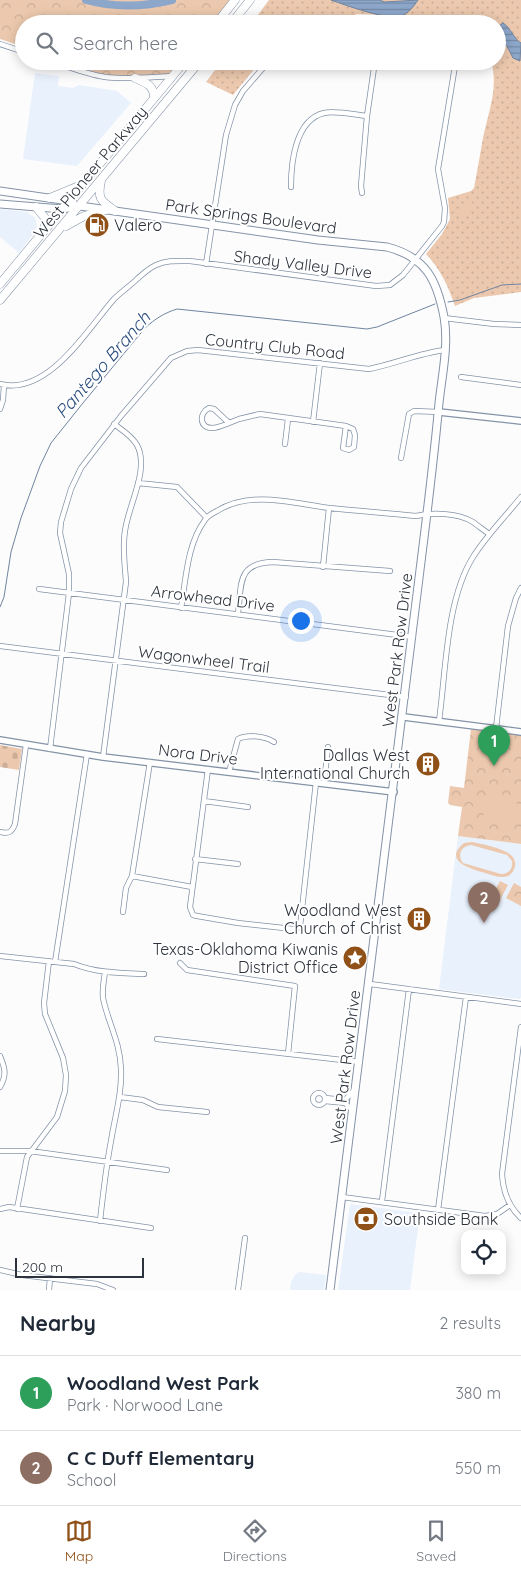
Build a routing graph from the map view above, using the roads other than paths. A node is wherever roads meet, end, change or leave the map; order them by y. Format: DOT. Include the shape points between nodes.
graph roads {
  1 [pos="235,0"];
  2 [pos="250,0"];
  3 [pos="223,15"];
  4 [pos="238,15"];
  5 [pos="0,44"];
  6 [pos="15,49"];
  7 [pos="78,70"];
  8 [pos="177,70"];
  9 [pos="193,70"];
  10 [pos="261,70"];
  11 [pos="374,70"];
  12 [pos="454,70"];
  13 [pos="172,76"];
  14 [pos="135,78"];
  15 [pos="154,98"];
  16 [pos="367,116"];
  17 [pos="101,181"];
  18 [pos="83,184"];
  19 [pos="291,187"];
  20 [pos="0,191"];
  21 [pos="362,193"];
  22 [pos="50,198"];
  23 [pos="69,201"];
  24 [pos="0,204"];
  25 [pos="80,206"];
  26 [pos="36,207"];
  27 [pos="62,210"];
  28 [pos="106,210"];
  29 [pos="115,211"];
  30 [pos="212,225"];
  31 [pos="45,229"];
  32 [pos="60,229"];
  33 [pos="416,259"];
  34 [pos="206,264"];
  35 [pos="0,284"];
  36 [pos="0,300"];
  37 [pos="444,318"];
  38 [pos="521,325"];
  39 [pos="445,350"];
  40 [pos="320,363"];
  41 [pos="461,377"];
  42 [pos="2,384"];
  43 [pos="521,385"];
  44 [pos="0,409"];
  45 [pos="438,412"];
  46 [pos="288,419"];
  47 [pos="313,422"];
  48 [pos="521,422"];
  49 [pos="229,423"];
  50 [pos="114,424"];
  51 [pos="346,426"];
  52 [pos="285,444"];
  53 [pos="401,458"];
  54 [pos="138,483"];
  55 [pos="521,496"];
  56 [pos="329,508"];
  57 [pos="427,514"];
  58 [pos="206,517"];
  59 [pos="489,534"];
  60 [pos="323,566"];
  61 [pos="390,571"];
  62 [pos="521,588"];
  63 [pos="39,589"];
  64 [pos="69,592"];
  65 [pos="124,599"];
  66 [pos="181,608"];
  67 [pos="238,614"];
  68 [pos="412,637"];
  69 [pos="0,646"];
  70 [pos="61,654"];
  71 [pos="116,660"];
  72 [pos="406,697"];
  73 [pos="404,717"];
  74 [pos="439,721"];
  75 [pos="496,728"];
  76 [pos="521,732"];
  77 [pos="0,740"];
  78 [pos="274,742"];
  79 [pos="26,745"];
  80 [pos="328,747"];
  81 [pos="50,749"];
  82 [pos="87,754"];
  83 [pos="103,756"];
  84 [pos="150,762"];
  85 [pos="208,769"];
  86 [pos="229,772"];
  87 [pos="316,782"];
  88 [pos="324,783"];
  89 [pos="394,792"];
  90 [pos="204,801"];
  91 [pos="248,807"];
  92 [pos="0,832"];
  93 [pos="195,859"];
  94 [pos="238,864"];
  95 [pos="132,876"];
  96 [pos="192,887"];
  97 [pos="123,912"];
  98 [pos="0,956"];
  99 [pos="52,961"];
  100 [pos="180,963"];
  101 [pos="105,972"];
  102 [pos="144,974"];
  103 [pos="370,984"];
  104 [pos="409,989"];
  105 [pos="466,997"];
  106 [pos="521,1004"];
  107 [pos="521,1027"];
  108 [pos="158,1039"];
  109 [pos="288,1054"];
  110 [pos="0,1056"];
  111 [pos="360,1062"];
  112 [pos="0,1087"];
  113 [pos="357,1088"];
  114 [pos="120,1097"];
  115 [pos="325,1100"];
  116 [pos="345,1102"];
  117 [pos="207,1112"];
  118 [pos="354,1112"];
  119 [pos="0,1150"];
  120 [pos="30,1151"];
  121 [pos="108,1163"];
  122 [pos="167,1170"];
  123 [pos="342,1197"];
  124 [pos="382,1202"];
  125 [pos="510,1205"];
  126 [pos="0,1209"];
  127 [pos="17,1209"];
  128 [pos="438,1210"];
  129 [pos="521,1218"];
  130 [pos="100,1221"];
  131 [pos="152,1228"];
  132 [pos="245,1238"];
  133 [pos="0,1270"];
  134 [pos="50,1278"];
  135 [pos="49,1290"];
  136 [pos="113,1290"];
  137 [pos="238,1290"];
  138 [pos="330,1290"];
  1 -- 3 [label="main road"];
  2 -- 4 [label="main road"];
  5 -- 6 [label="street"];
  7 -- 14 [label="street" via="107,77"];
  8 -- 13 [label="main road, West Pioneer Parkway"];
  9 -- 17 [label="main road, West Pioneer Parkway"];
  10 -- 30 [label="street" via="243,92 232,114"];
  11 -- 16 [label="street"];
  12 -- 33 [label="street, Shady Valley Drive" via="438,169 445,217 442,226"];
  13 -- 14 [label="street"];
  13 -- 15 [label="main road, West Pioneer Parkway"];
  14 -- 15 [label="main road" via="150,85"];
  15 -- 18 [label="main road, West Pioneer Parkway"];
  16 -- 19 [label="street" via="325,112 310,122 295,148"];
  16 -- 21 [label="street"];
  17 -- 25 [label="main road, West Pioneer Parkway"];
  17 -- 29 [label="main road" via="100,200"];
  18 -- 22 [label="main road"];
  18 -- 23 [label="main road, West Pioneer Parkway"];
  20 -- 22 [label="main road, Park Springs Boulevard"];
  22 -- 23 [label="main road, Park Springs Boulevard"];
  23 -- 25 [label="main road, Park Springs Boulevard"];
  23 -- 27 [label="main road, West Pioneer Parkway"];
  24 -- 26 [label="main road, Park Springs Boulevard"];
  25 -- 27 [label="main road, Park Springs Boulevard"];
  25 -- 28 [label="main road, Park Springs Boulevard"];
  25 -- 32 [label="main road, West Pioneer Parkway"];
  26 -- 27 [label="main road, Park Springs Boulevard"];
  26 -- 31 [label="main road" via="44,218"];
  27 -- 31 [label="main road, West Pioneer Parkway"];
  28 -- 29 [label="main road, Park Springs Boulevard"];
  28 -- 32 [label="main road" via="84,216"];
  29 -- 30 [label="main road, Park Springs Boulevard"];
  30 -- 33 [label="main road, Park Springs Boulevard" via="387,247"];
  30 -- 34 [label="street"];
  31 -- 35 [label="main road, West Pioneer Parkway"];
  32 -- 36 [label="main road, West Pioneer Parkway"];
  33 -- 34 [label="street, Shady Valley Drive" via="396,282 383,287"];
  33 -- 37 [label="main road, West Park Row Drive" via="433,280"];
  34 -- 42 [label="street, Shady Valley Drive" via="167,261 151,268 116,297 53,369 30,382"];
  37 -- 38 [label="street"];
  37 -- 39 [label="main road, West Park Row Drive"];
  39 -- 40 [label="street, Country Club Road" via="369,369"];
  39 -- 45 [label="main road, West Park Row Drive"];
  40 -- 47 [label="street"];
  40 -- 50 [label="street, Country Club Road" via="187,351 171,358"];
  41 -- 43 [label="street"];
  42 -- 44 [label="street"];
  45 -- 48 [label="street"];
  45 -- 53 [label="street" via="414,411 409,414"];
  45 -- 57 [label="main road, West Park Row Drive"];
  46 -- 47 [label="street"];
  46 -- 49 [label="street" via="260,414"];
  46 -- 52 [label="street"];
  47 -- 51 [label="street"];
  49 -- 49 [label="street" via="214,409 206,409 202,416 202,423 210,428"];
  50 -- 54 [label="street" via="137,444 141,455"];
  50 -- 64 [label="street, Country Club Road" via="81,468 62,513 60,533 69,574"];
  51 -- 51 [label="street" via="353,429 354,435 354,447 349,450 343,448"];
  54 -- 58 [label="street" via="177,487"];
  54 -- 65 [label="street" via="124,532"];
  55 -- 59 [label="street"];
  56 -- 57 [label="street" via="416,516"];
  56 -- 58 [label="street" via="251,500 225,506"];
  56 -- 60 [label="street"];
  57 -- 59 [label="street" via="464,518"];
  57 -- 68 [label="main road, West Park Row Drive"];
  58 -- 66 [label="street" via="193,544"];
  59 -- 74 [label="street" via="472,558 454,607"];
  60 -- 61 [label="street"];
  60 -- 67 [label="street" via="265,562 250,567 242,577"];
  62 -- 75 [label="street" via="508,626"];
  63 -- 64 [label="street, Arrowhead Drive"];
  64 -- 65 [label="street, Arrowhead Drive"];
  64 -- 70 [label="street, Country Club Road"];
  65 -- 66 [label="street, Arrowhead Drive"];
  65 -- 71 [label="street"];
  66 -- 67 [label="street, Arrowhead Drive"];
  67 -- 68 [label="street, Arrowhead Drive"];
  68 -- 72 [label="main road, West Park Row Drive"];
  69 -- 70 [label="street, Wagonwheel Trail"];
  70 -- 71 [label="street, Wagonwheel Trail"];
  70 -- 81 [label="street, Country Club Road"];
  71 -- 72 [label="street, Wagonwheel Trail"];
  71 -- 83 [label="street"];
  72 -- 73 [label="main road, West Park Row Drive"];
  73 -- 74 [label="street"];
  73 -- 89 [label="main road, West Park Row Drive"];
  74 -- 75 [label="street"];
  75 -- 76 [label="street"];
  77 -- 79 [label="street, Nora Drive"];
  78 -- 86 [label="street" via="247,736 238,739"];
  79 -- 81 [label="street, Nora Drive"];
  79 -- 92 [label="street" via="15,824 10,832"];
  80 -- 88 [label="street"];
  81 -- 82 [label="street, Nora Drive"];
  82 -- 83 [label="street, Nora Drive"];
  82 -- 99 [label="street"];
  83 -- 84 [label="street, Nora Drive"];
  84 -- 85 [label="street, Nora Drive"];
  84 -- 95 [label="street"];
  85 -- 86 [label="street, Nora Drive"];
  85 -- 90 [label="street"];
  86 -- 87 [label="street, Nora Drive"];
  87 -- 88 [label="street, Nora Drive"];
  87 -- 96 [label="street" via="300,927 293,930 193,915 190,907"];
  88 -- 89 [label="street, Nora Drive"];
  89 -- 103 [label="main road, West Park Row Drive"];
  90 -- 91 [label="street"];
  90 -- 93 [label="street"];
  93 -- 94 [label="street"];
  93 -- 96 [label="street"];
  95 -- 96 [label="street"];
  95 -- 97 [label="street" via="126,888"];
  98 -- 99 [label="street"];
  99 -- 101 [label="street"];
  99 -- 120 [label="street" via="45,1014 63,1058 66,1083 57,1117"];
  100 -- 109 [label="street" via="187,970 295,986"];
  101 -- 102 [label="street"];
  101 -- 114 [label="street" via="103,999 119,1046"];
  103 -- 104 [label="street"];
  103 -- 111 [label="main road, West Park Row Drive"];
  104 -- 105 [label="street"];
  104 -- 124 [label="street"];
  105 -- 106 [label="street"];
  105 -- 128 [label="street"];
  107 -- 125 [label="street" via="502,1174"];
  108 -- 109 [label="street"];
  109 -- 111 [label="street"];
  110 -- 112 [label="street" via="5,1067"];
  111 -- 113 [label="main road, West Park Row Drive"];
  113 -- 116 [label="street"];
  113 -- 118 [label="main road, West Park Row Drive"];
  114 -- 117 [label="street" via="138,1099 158,1108"];
  114 -- 121 [label="street"];
  115 -- 116 [label="street"];
  116 -- 118 [label="street"];
  118 -- 123 [label="main road, West Park Row Drive"];
  119 -- 120 [label="street"];
  120 -- 121 [label="street"];
  120 -- 127 [label="street"];
  121 -- 122 [label="street"];
  121 -- 130 [label="street"];
  123 -- 124 [label="street"];
  123 -- 138 [label="main road, West Park Row Drive"];
  124 -- 128 [label="street"];
  125 -- 128 [label="street" via="492,1216"];
  125 -- 129 [label="street"];
  126 -- 127 [label="street"];
  127 -- 130 [label="street"];
  130 -- 131 [label="street"];
  132 -- 137 [label="street"];
  133 -- 134 [label="street"];
  134 -- 135 [label="street"];
  134 -- 136 [label="street" via="97,1284"];
}
